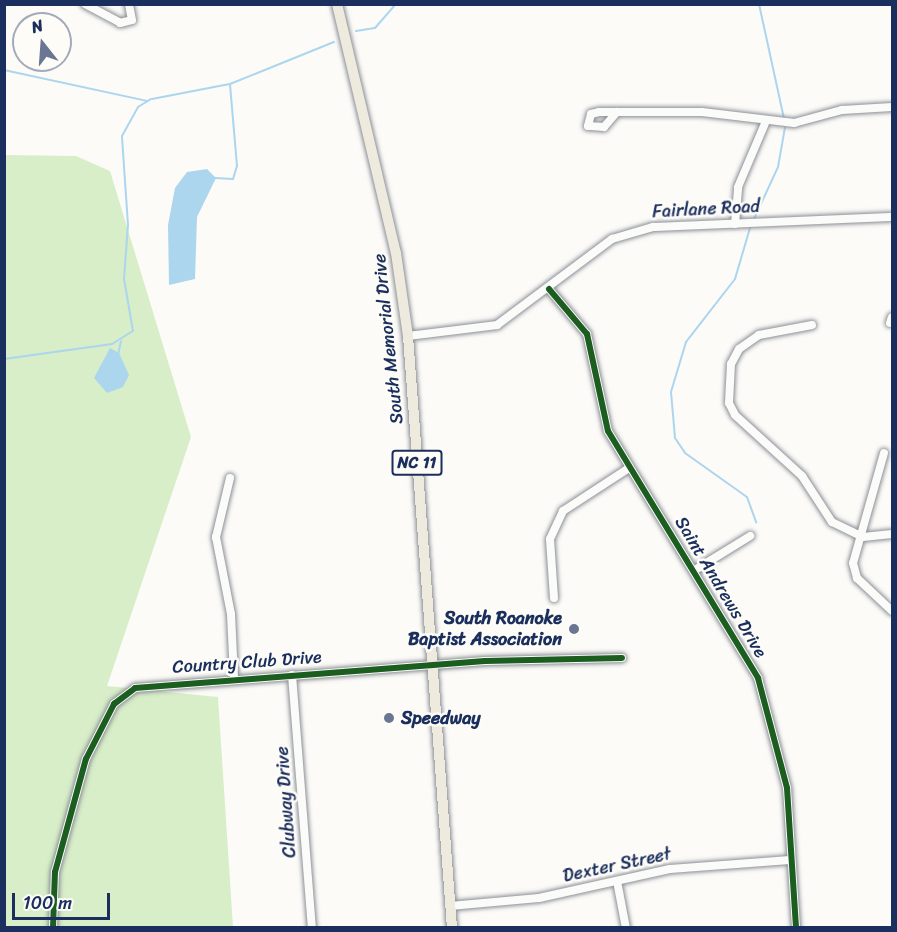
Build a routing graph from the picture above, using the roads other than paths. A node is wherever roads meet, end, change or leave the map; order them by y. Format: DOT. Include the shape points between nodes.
graph roads {
  1 [pos="85,4"];
  2 [pos="129,4"];
  3 [pos="337,4"];
  4 [pos="892,107"];
  5 [pos="617,112"];
  6 [pos="766,121"];
  7 [pos="892,217"];
  8 [pos="735,224"];
  9 [pos="549,289"];
  10 [pos="812,325"];
  11 [pos="408,336"];
  12 [pos="884,453"];
  13 [pos="629,468"];
  14 [pos="230,478"];
  15 [pos="892,534"];
  16 [pos="750,536"];
  17 [pos="858,536"];
  18 [pos="695,570"];
  19 [pos="554,598"];
  20 [pos="892,611"];
  21 [pos="622,657"];
  22 [pos="432,665"];
  23 [pos="292,675"];
  24 [pos="234,677"];
  25 [pos="790,860"];
  26 [pos="617,881"];
  27 [pos="450,906"];
  28 [pos="53,927"];
  29 [pos="312,927"];
  30 [pos="452,927"];
  31 [pos="626,927"];
  32 [pos="796,927"];
  1 -- 2 [label="street" via="120,22 132,20"];
  3 -- 11 [label="main road, South Memorial Drive / NC 11" via="396,253"];
  4 -- 6 [label="street" via="842,110 794,123"];
  5 -- 6 [label="street" via="702,112"];
  6 -- 8 [label="street" via="738,187"];
  7 -- 8 [label="street, Fairlane Road"];
  8 -- 9 [label="street, Fairlane Road" via="653,227 612,239"];
  9 -- 11 [label="street, Fairlane Road" via="497,325"];
  9 -- 13 [label="street, Saint Andrews Drive" via="587,334 601,414"];
  10 -- 17 [label="street" via="759,335 739,349 731,364 729,404 735,416 802,476 832,522"];
  11 -- 22 [label="main road, South Memorial Drive / NC 11"];
  12 -- 17 [label="street"];
  13 -- 18 [label="street, Saint Andrews Drive"];
  13 -- 19 [label="street" via="563,511 550,539"];
  14 -- 24 [label="street" via="216,537 231,614"];
  15 -- 17 [label="street"];
  16 -- 18 [label="street"];
  17 -- 20 [label="street" via="853,563 857,578"];
  18 -- 25 [label="street, Saint Andrews Drive" via="758,678 775,726 788,788"];
  21 -- 22 [label="street, Country Club Drive"];
  22 -- 23 [label="street, Country Club Drive"];
  22 -- 27 [label="main road, South Memorial Drive / NC 11"];
  23 -- 24 [label="street, Country Club Drive"];
  23 -- 29 [label="street, Clubway Drive"];
  24 -- 28 [label="street, Country Club Drive" via="146,685 114,704 86,759 68,821 56,872"];
  25 -- 26 [label="street, Dexter Street" via="673,869"];
  25 -- 32 [label="street, Saint Andrews Drive"];
  26 -- 27 [label="street, Dexter Street" via="539,898"];
  26 -- 31 [label="street"];
  27 -- 30 [label="main road, South Memorial Drive / NC 11"];
}
